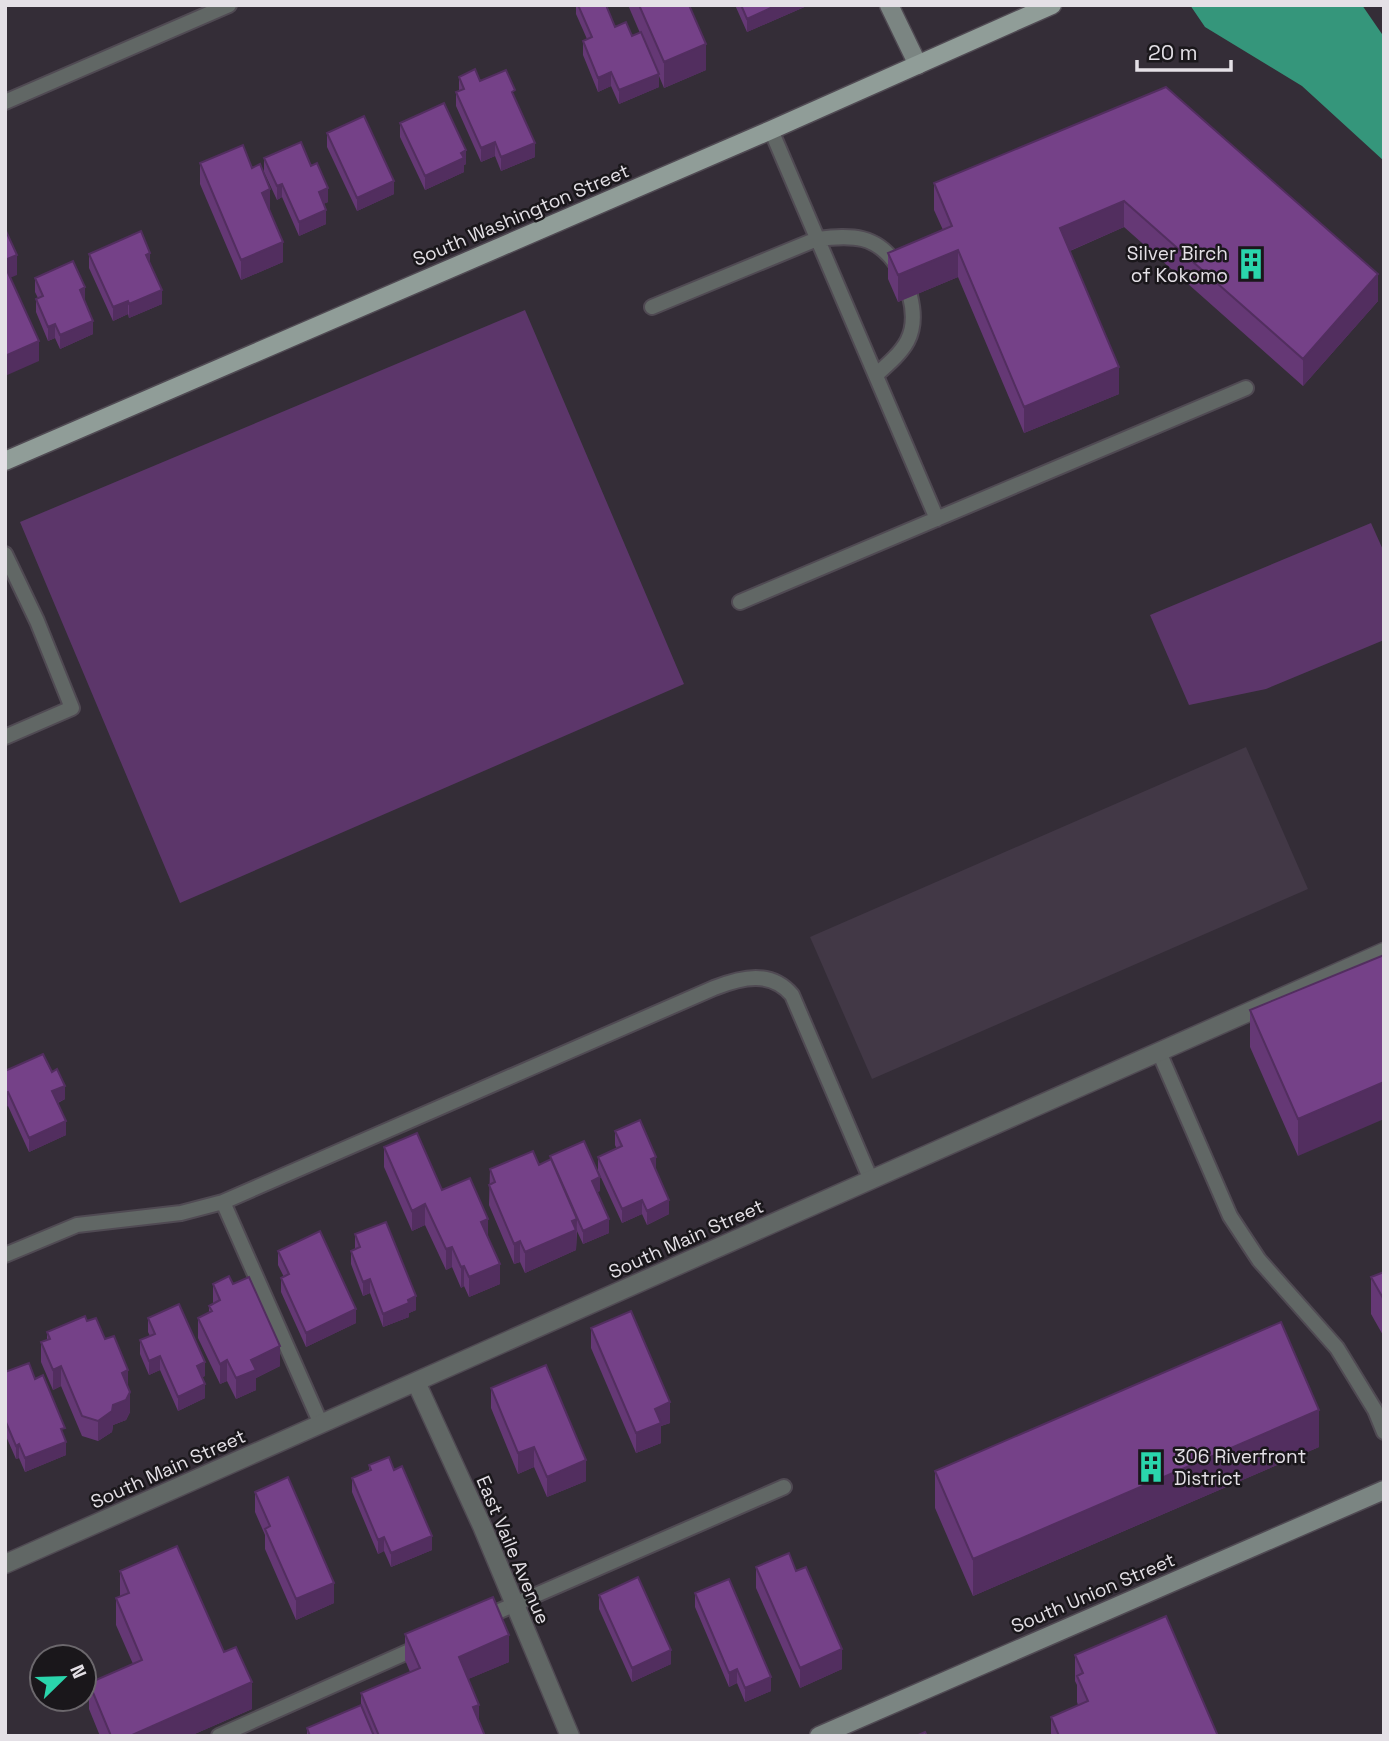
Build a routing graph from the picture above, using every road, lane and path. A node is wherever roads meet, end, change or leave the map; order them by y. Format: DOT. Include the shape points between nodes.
graph roads {
  1 [pos="229,5"];
  2 [pos="889,5"];
  3 [pos="1052,5"];
  4 [pos="918,65"];
  5 [pos="5,102"];
  6 [pos="771,130"];
  7 [pos="817,239"];
  8 [pos="902,273"];
  9 [pos="911,296"];
  10 [pos="652,307"];
  11 [pos="876,375"];
  12 [pos="1246,388"];
  13 [pos="5,461"];
  14 [pos="937,519"];
  15 [pos="5,554"];
  16 [pos="740,602"];
  17 [pos="5,737"];
  18 [pos="1384,952"];
  19 [pos="1159,1052"];
  20 [pos="871,1180"];
  21 [pos="223,1202"];
  22 [pos="5,1255"];
  23 [pos="416,1382"];
  24 [pos="321,1424"];
  25 [pos="1384,1432"];
  26 [pos="784,1487"];
  27 [pos="1384,1490"];
  28 [pos="5,1564"];
  29 [pos="513,1604"];
  30 [pos="467,1625"];
  31 [pos="430,1642"];
  32 [pos="219,1736"];
  33 [pos="570,1736"];
  34 [pos="819,1736"];
  1 -- 5 [label="lane"];
  2 -- 4 [label="street"];
  3 -- 4 [label="main road, South Washington Street"];
  4 -- 6 [label="main road, South Washington Street"];
  6 -- 7 [label="lane"];
  6 -- 13 [label="main road, South Washington Street"];
  7 -- 8 [label="lane" via="846,236 869,241 889,252"];
  7 -- 10 [label="lane"];
  7 -- 11 [label="lane"];
  9 -- 11 [label="lane" via="915,317 911,335"];
  11 -- 14 [label="lane"];
  12 -- 14 [label="lane"];
  14 -- 16 [label="lane"];
  15 -- 17 [label="lane" via="72,708"];
  18 -- 19 [label="street, South Main Street"];
  19 -- 20 [label="street, South Main Street"];
  19 -- 25 [label="lane" via="1230,1216 1259,1260 1337,1348"];
  20 -- 21 [label="lane" via="792,995 785,986 754,976 736,979"];
  20 -- 23 [label="street, South Main Street"];
  21 -- 22 [label="lane" via="181,1213 77,1225"];
  21 -- 24 [label="lane"];
  23 -- 24 [label="street, South Main Street"];
  23 -- 29 [label="street, East Vaile Avenue"];
  24 -- 28 [label="street, South Main Street"];
  26 -- 29 [label="lane"];
  27 -- 34 [label="street, South Union Street"];
  29 -- 30 [label="lane"];
  29 -- 33 [label="street, East Vaile Avenue"];
  31 -- 32 [label="lane"];
}
